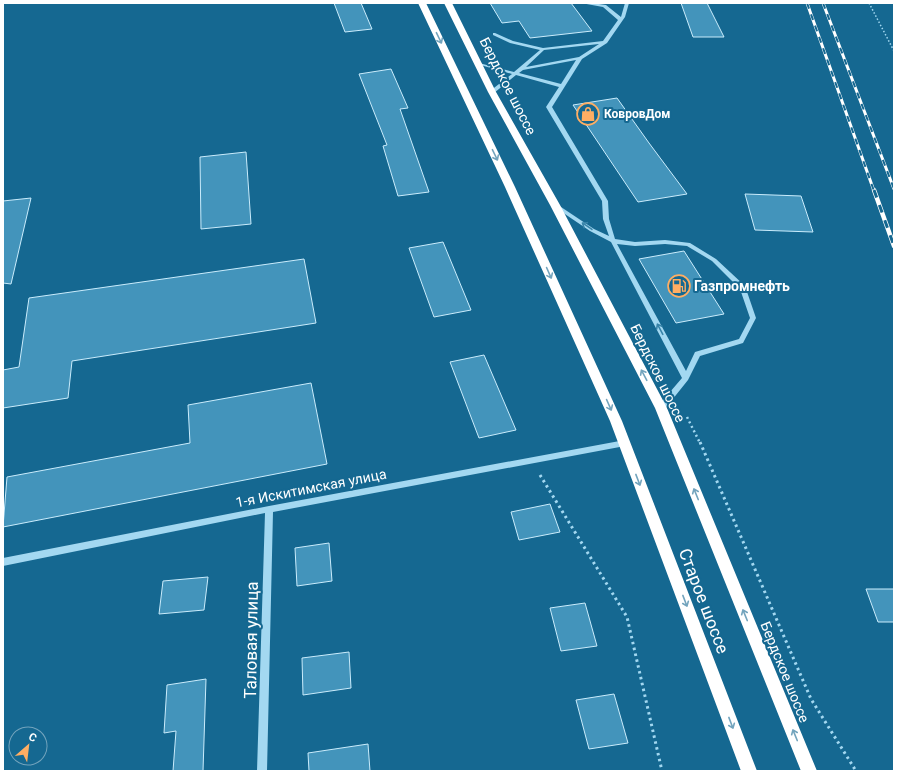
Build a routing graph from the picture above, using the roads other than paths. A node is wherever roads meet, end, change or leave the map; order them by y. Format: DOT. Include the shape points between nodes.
graph roads {
  1 [pos="422,3"];
  2 [pos="448,3"];
  3 [pos="583,3"];
  4 [pos="627,3"];
  5 [pos="621,20"];
  6 [pos="495,34"];
  7 [pos="604,42"];
  8 [pos="543,50"];
  9 [pos="580,58"];
  10 [pos="479,64"];
  11 [pos="520,69"];
  12 [pos="516,73"];
  13 [pos="563,86"];
  14 [pos="492,92"];
  15 [pos="555,205"];
  16 [pos="613,241"];
  17 [pos="686,378"];
  18 [pos="661,408"];
  19 [pos="624,443"];
  20 [pos="269,509"];
  21 [pos="3,562"];
  22 [pos="262,771"];
  23 [pos="749,771"];
  24 [pos="810,771"];
  1 -- 19 [label="highway, one-way" via="510,187"];
  2 -- 10 [label="highway, Бердское шоссе"];
  3 -- 5 [label="street" via="604,6"];
  4 -- 5 [label="street"];
  5 -- 7 [label="street"];
  6 -- 8 [label="street" via="512,42"];
  7 -- 8 [label="street"];
  7 -- 9 [label="street"];
  8 -- 11 [label="street"];
  9 -- 11 [label="street"];
  9 -- 13 [label="street"];
  10 -- 12 [label="street"];
  10 -- 14 [label="highway, Бердское шоссе"];
  11 -- 12 [label="street"];
  12 -- 13 [label="street"];
  12 -- 14 [label="street"];
  13 -- 16 [label="street" via="549,107 605,201 606,219"];
  14 -- 15 [label="highway, Бердское шоссе"];
  16 -- 15 [label="street, one-way"];
  18 -- 15 [label="highway, Бердское шоссе, one-way"];
  17 -- 16 [label="street, one-way"];
  16 -- 17 [label="street" via="635,244 688,244 714,260 744,288 753,318 741,341 697,354"];
  17 -- 18 [label="street"];
  24 -- 18 [label="highway, Бердское шоссе, one-way"];
  19 -- 20 [label="street, 1-я Искитимская улица"];
  19 -- 23 [label="highway, Старое шоссе, one-way"];
  20 -- 21 [label="street, 1-я Искитимская улица"];
  20 -- 22 [label="street, Таловая улица"];
}
